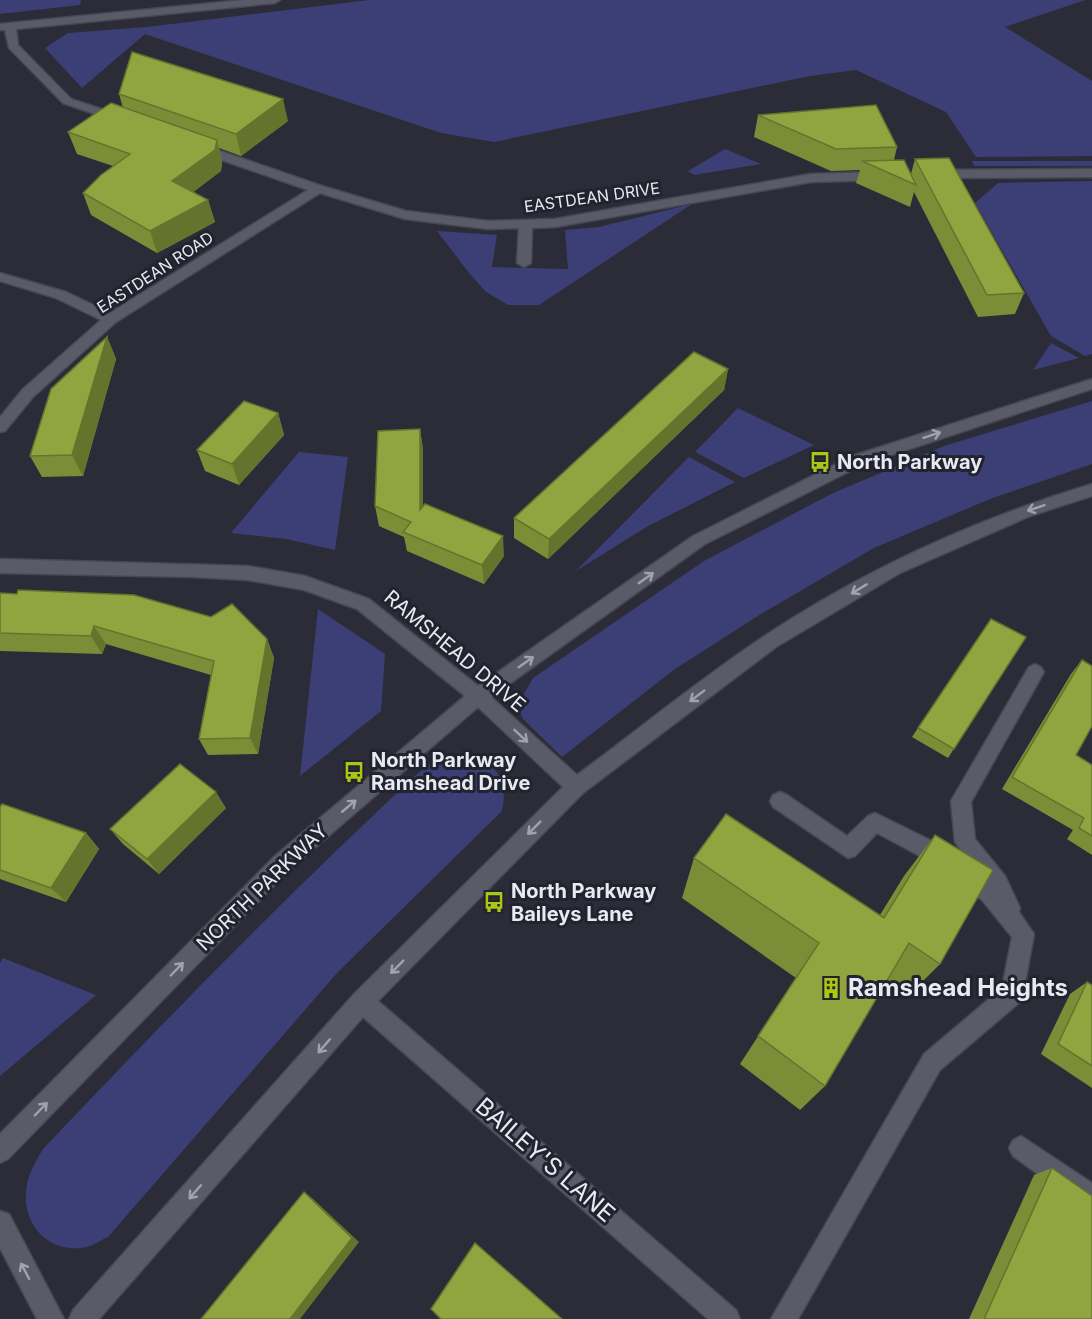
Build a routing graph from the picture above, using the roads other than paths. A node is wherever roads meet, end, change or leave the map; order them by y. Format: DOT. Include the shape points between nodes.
graph roads {
  1 [pos="276,0"];
  2 [pos="5,26"];
  3 [pos="133,124"];
  4 [pos="187,143"];
  5 [pos="1092,173"];
  6 [pos="893,175"];
  7 [pos="916,175"];
  8 [pos="318,189"];
  9 [pos="526,224"];
  10 [pos="524,262"];
  11 [pos="0,277"];
  12 [pos="111,319"];
  13 [pos="1092,384"];
  14 [pos="0,428"];
  15 [pos="1092,490"];
  16 [pos="0,566"];
  17 [pos="1035,672"];
  18 [pos="478,696"];
  19 [pos="576,786"];
  20 [pos="780,801"];
  21 [pos="1023,933"];
  22 [pos="362,1002"];
  23 [pos="1021,1148"];
  24 [pos="0,1150"];
  25 [pos="1092,1198"];
  26 [pos="0,1222"];
  27 [pos="51,1319"];
  28 [pos="82,1319"];
  29 [pos="728,1319"];
  30 [pos="784,1319"];
  1 -- 2 [label="street"];
  2 -- 3 [label="street" via="13,46 67,100"];
  4 -- 8 [label="street, EASTDEAN DRIVE"];
  5 -- 7 [label="street"];
  6 -- 9 [label="street, EASTDEAN DRIVE" via="811,178 555,223"];
  8 -- 9 [label="street, EASTDEAN DRIVE" via="405,215 488,225"];
  8 -- 12 [label="street, EASTDEAN ROAD"];
  9 -- 10 [label="street"];
  11 -- 12 [label="street" via="61,295"];
  12 -- 14 [label="street, EASTDEAN ROAD" via="28,393"];
  18 -- 13 [label="street, NORTH PARKWAY, one-way" via="699,540 858,460"];
  15 -- 19 [label="street, one-way" via="1024,512 894,568 770,642"];
  16 -- 18 [label="street, RAMSHEAD DRIVE" via="248,573 305,583 363,604"];
  17 -- 21 [label="street" via="960,801 965,842 998,883"];
  18 -- 19 [label="street, RAMSHEAD DRIVE, one-way"];
  24 -- 18 [label="street, NORTH PARKWAY, one-way" via="282,863"];
  19 -- 22 [label="street, one-way"];
  20 -- 21 [label="street" via="848,849 874,822 927,849 989,893"];
  21 -- 30 [label="street" via="1012,994 932,1062"];
  22 -- 28 [label="street, one-way"];
  22 -- 29 [label="street, BAILEY'S LANE"];
  23 -- 25 [label="street"];
  27 -- 26 [label="street, one-way"];
}
